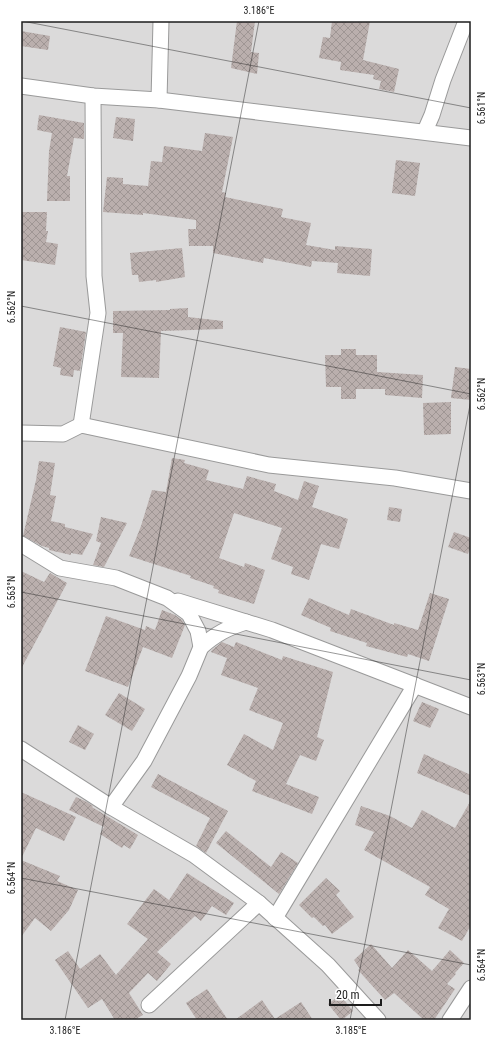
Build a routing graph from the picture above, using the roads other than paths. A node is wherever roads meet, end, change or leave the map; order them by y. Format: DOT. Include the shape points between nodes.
graph roads {
  1 [pos="161,21"];
  2 [pos="466,21"];
  3 [pos="21,86"];
  4 [pos="93,96"];
  5 [pos="159,100"];
  6 [pos="426,131"];
  7 [pos="471,138"];
  8 [pos="81,425"];
  9 [pos="21,434"];
  10 [pos="471,491"];
  11 [pos="21,544"];
  12 [pos="167,598"];
  13 [pos="246,622"];
  14 [pos="201,647"];
  15 [pos="415,685"];
  16 [pos="471,707"];
  17 [pos="21,749"];
  18 [pos="111,807"];
  19 [pos="259,903"];
  20 [pos="275,918"];
  21 [pos="471,988"];
  22 [pos="149,1005"];
  23 [pos="378,1020"];
  24 [pos="450,1020"];
  1 -- 5 [label="street"];
  2 -- 6 [label="street"];
  3 -- 4 [label="street"];
  4 -- 5 [label="street"];
  4 -- 8 [label="street" via="94,276 98,313"];
  5 -- 6 [label="street"];
  6 -- 7 [label="street"];
  8 -- 9 [label="street" via="63,434"];
  8 -- 10 [label="street" via="269,465 395,478"];
  11 -- 12 [label="street" via="60,568 116,578"];
  12 -- 13 [label="street"];
  12 -- 14 [label="street" via="189,614 198,631"];
  13 -- 14 [label="street" via="226,628"];
  13 -- 15 [label="street"];
  14 -- 18 [label="street" via="189,676 144,761"];
  15 -- 16 [label="street"];
  15 -- 20 [label="street"];
  17 -- 18 [label="street"];
  18 -- 19 [label="street" via="194,855"];
  19 -- 20 [label="street"];
  19 -- 22 [label="street"];
  20 -- 23 [label="street" via="328,965"];
  21 -- 24 [label="street"];
}
